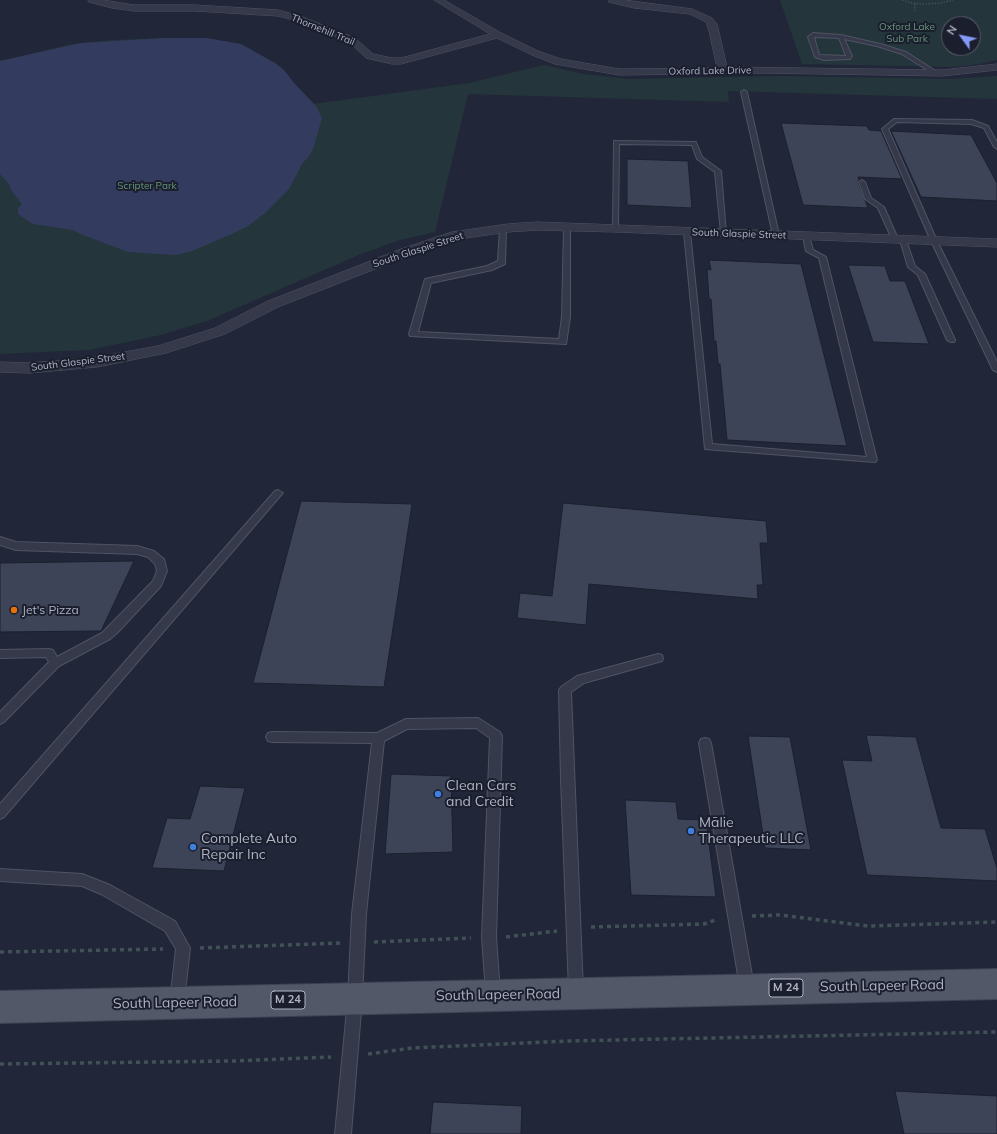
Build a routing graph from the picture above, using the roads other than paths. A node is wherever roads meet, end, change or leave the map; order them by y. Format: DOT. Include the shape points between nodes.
graph roads {
  1 [pos="92,0"];
  2 [pos="438,0"];
  3 [pos="612,0"];
  4 [pos="498,35"];
  5 [pos="841,37"];
  6 [pos="997,67"];
  7 [pos="723,71"];
  8 [pos="934,72"];
  9 [pos="744,92"];
  10 [pos="997,147"];
  11 [pos="862,182"];
  12 [pos="567,227"];
  13 [pos="615,228"];
  14 [pos="503,229"];
  15 [pos="687,232"];
  16 [pos="724,233"];
  17 [pos="776,235"];
  18 [pos="806,236"];
  19 [pos="899,239"];
  20 [pos="934,241"];
  21 [pos="997,243"];
  22 [pos="951,340"];
  23 [pos="0,367"];
  24 [pos="997,370"];
  25 [pos="278,493"];
  26 [pos="0,541"];
  27 [pos="0,654"];
  28 [pos="658,658"];
  29 [pos="55,663"];
  30 [pos="0,719"];
  31 [pos="272,737"];
  32 [pos="378,738"];
  33 [pos="705,743"];
  34 [pos="0,813"];
  35 [pos="0,875"];
  36 [pos="997,984"];
  37 [pos="748,989"];
  38 [pos="576,993"];
  39 [pos="493,995"];
  40 [pos="354,999"];
  41 [pos="176,1003"];
  42 [pos="0,1007"];
  43 [pos="343,1134"];
  1 -- 4 [label="street, Thornehill Trail" via="134,8 195,8 278,13 352,40 370,56 387,60 400,61"];
  2 -- 4 [label="street, Oxford Lake Drive"];
  3 -- 7 [label="street" via="692,12 709,20"];
  4 -- 7 [label="street, Oxford Lake Drive" via="559,62 595,69 620,72"];
  5 -- 5 [label="lane" via="848,58 817,56 811,37 813,35"];
  5 -- 8 [label="lane" via="904,53"];
  6 -- 8 [label="street, Oxford Lake Drive"];
  7 -- 8 [label="street, Oxford Lake Drive"];
  9 -- 17 [label="lane"];
  10 -- 20 [label="lane" via="986,127 972,122 896,120 885,129"];
  11 -- 19 [label="lane" via="868,199 881,207"];
  12 -- 13 [label="street, South Glaspie Street"];
  12 -- 14 [label="street, South Glaspie Street"];
  12 -- 14 [label="lane" via="566,317 563,342 413,334 428,281 489,268 502,262"];
  13 -- 15 [label="street, South Glaspie Street"];
  13 -- 16 [label="lane" via="616,142 694,143 699,158 718,171"];
  14 -- 23 [label="street, South Glaspie Street" via="457,235 406,252 273,304 220,331 161,350 98,362 29,368"];
  15 -- 16 [label="street, South Glaspie Street"];
  15 -- 18 [label="lane" via="708,447 872,460 822,257 810,251"];
  16 -- 17 [label="street, South Glaspie Street"];
  17 -- 18 [label="street, South Glaspie Street"];
  18 -- 19 [label="street, South Glaspie Street"];
  19 -- 20 [label="street, South Glaspie Street"];
  19 -- 22 [label="lane" via="912,267 921,274"];
  20 -- 21 [label="street, South Glaspie Street"];
  20 -- 24 [label="lane"];
  25 -- 34 [label="lane"];
  26 -- 29 [label="lane" via="16,546 137,550 151,554 160,562 162,571 157,583 114,629 106,636"];
  27 -- 29 [label="lane" via="49,653"];
  28 -- 38 [label="lane" via="581,679 565,690"];
  29 -- 30 [label="lane"];
  31 -- 32 [label="lane"];
  32 -- 39 [label="lane" via="406,724 478,723 496,736 489,937"];
  32 -- 40 [label="lane" via="359,914"];
  33 -- 37 [label="lane"];
  35 -- 41 [label="lane" via="82,880 105,889 170,926 183,948"];
  36 -- 37 [label="main road, South Lapeer Road / M 24"];
  37 -- 38 [label="main road, South Lapeer Road / M 24"];
  38 -- 39 [label="main road, South Lapeer Road / M 24"];
  39 -- 40 [label="main road, South Lapeer Road / M 24"];
  40 -- 41 [label="main road, South Lapeer Road / M 24"];
  40 -- 43 [label="lane"];
  41 -- 42 [label="main road, South Lapeer Road / M 24"];
}
